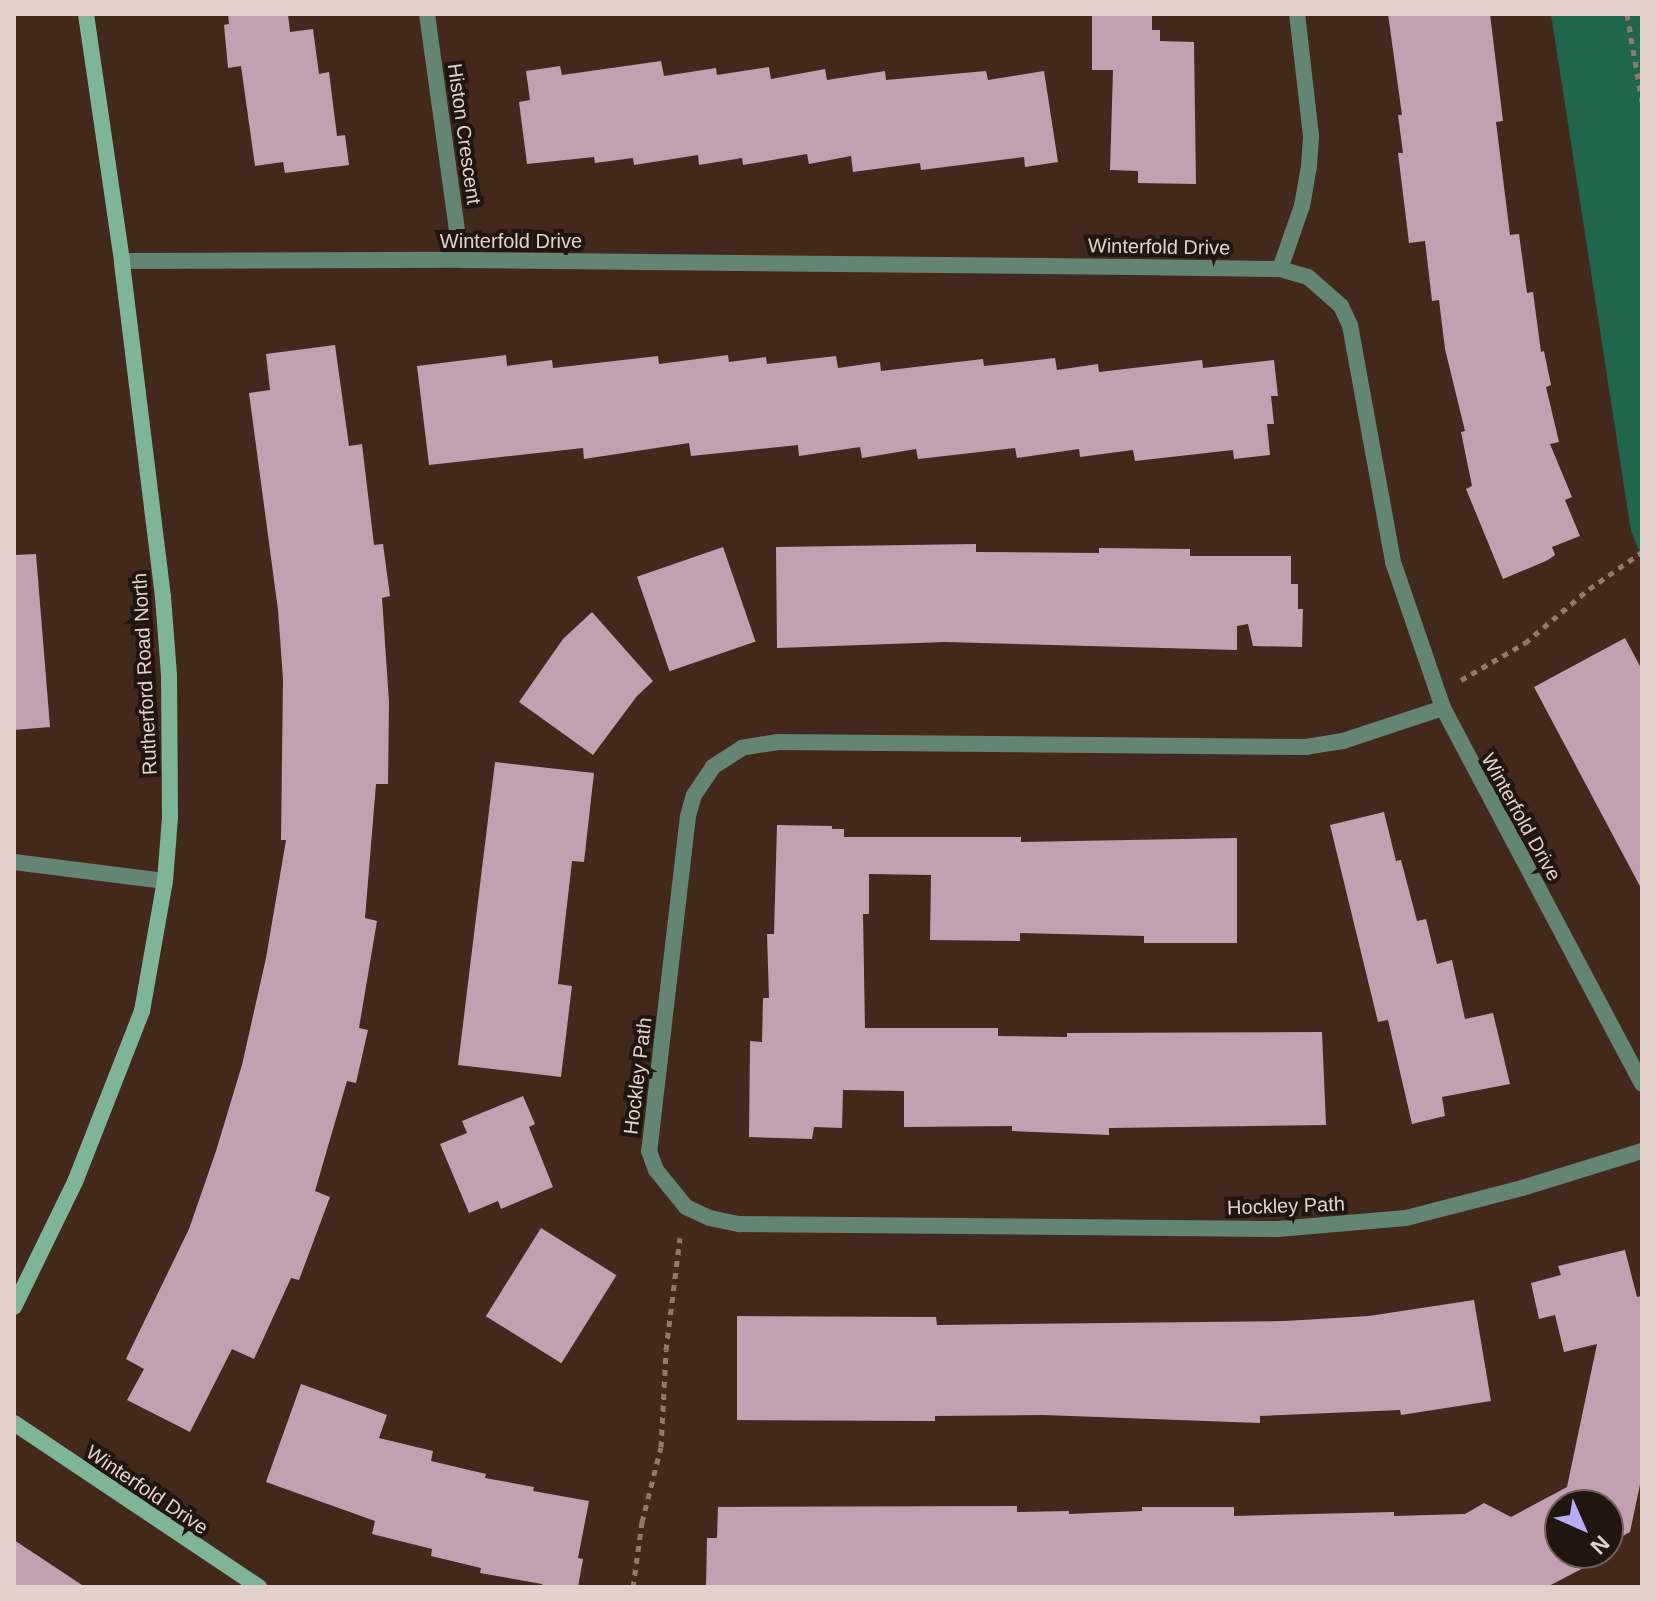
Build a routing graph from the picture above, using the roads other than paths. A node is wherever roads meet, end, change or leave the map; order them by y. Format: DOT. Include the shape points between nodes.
graph roads {
  1 [pos="86,14"];
  2 [pos="427,14"];
  3 [pos="1297,14"];
  4 [pos="461,260"];
  5 [pos="122,261"];
  6 [pos="1280,269"];
  7 [pos="1443,708"];
  8 [pos="14,862"];
  9 [pos="165,881"];
  10 [pos="1642,1084"];
  11 [pos="1642,1151"];
  12 [pos="14,1307"];
  13 [pos="14,1423"];
  14 [pos="259,1587"];
  1 -- 5 [label="street, Rutherford Road North"];
  2 -- 4 [label="street, Histon Crescent"];
  3 -- 6 [label="street" via="1311,136 1309,166 1302,206"];
  4 -- 5 [label="street, Winterfold Drive"];
  4 -- 6 [label="street, Winterfold Drive"];
  5 -- 9 [label="street, Rutherford Road North" via="169,675 172,753"];
  6 -- 7 [label="street, Winterfold Drive" via="1308,277 1325,290 1350,325 1393,562"];
  7 -- 10 [label="street, Winterfold Drive"];
  7 -- 11 [label="street, Hockley Path" via="1343,741 1307,747 778,742 742,748 713,767 694,795 688,816 649,1151 656,1170 686,1207 739,1224 1278,1229 1406,1218"];
  8 -- 9 [label="street"];
  9 -- 12 [label="street, Rutherford Road North" via="142,1011 75,1182"];
  13 -- 14 [label="street, Winterfold Drive"];
}
